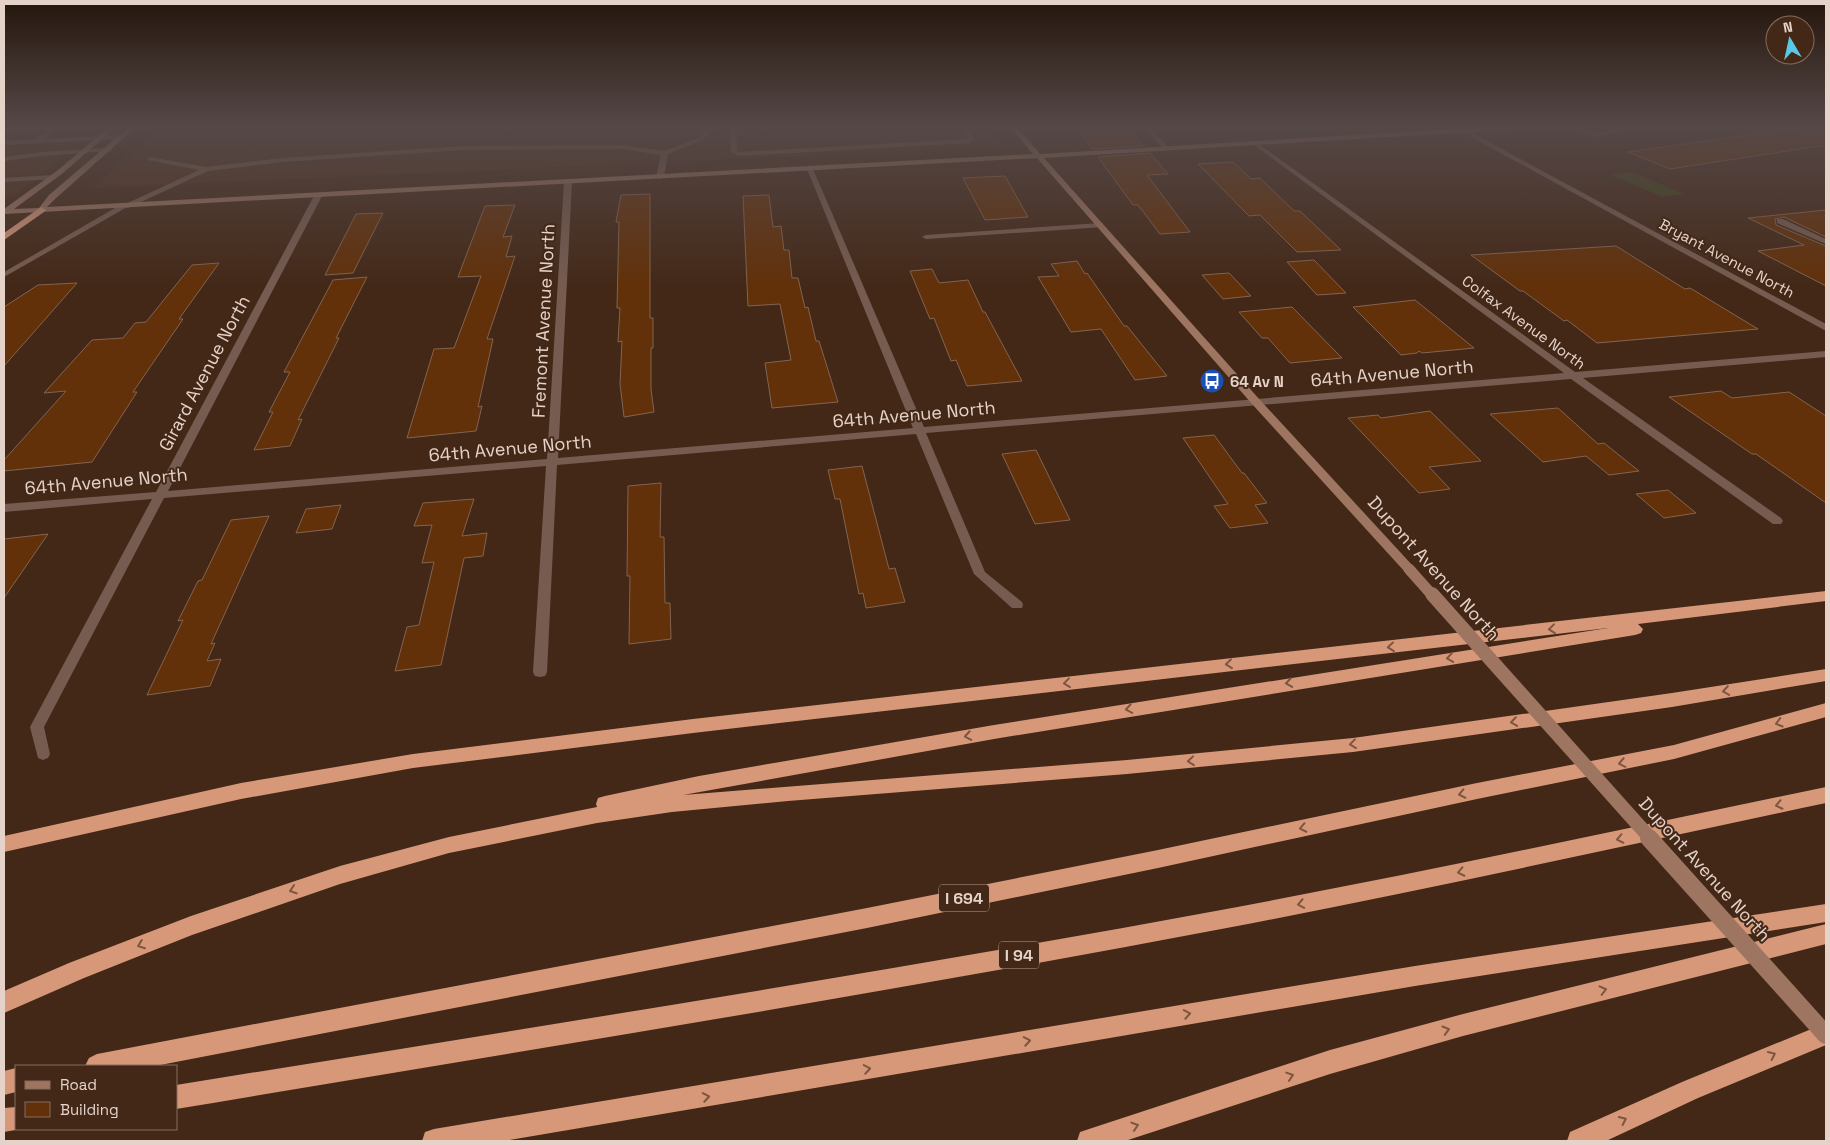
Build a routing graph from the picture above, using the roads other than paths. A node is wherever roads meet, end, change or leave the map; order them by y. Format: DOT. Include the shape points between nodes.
graph roads {
  1 [pos="48,180"];
  2 [pos="72,180"];
  3 [pos="181,180"];
  4 [pos="597,180"];
  5 [pos="815,180"];
  6 [pos="1061,180"];
  7 [pos="1306,180"];
  8 [pos="1553,180"];
  9 [pos="568,182"];
  10 [pos="318,196"];
  11 [pos="125,206"];
  12 [pos="41,210"];
  13 [pos="4,212"];
  14 [pos="1780,221"];
  15 [pos="1100,225"];
  16 [pos="4,237"];
  17 [pos="926,237"];
  18 [pos="1826,242"];
  19 [pos="4,275"];
  20 [pos="1826,328"];
  21 [pos="1826,354"];
  22 [pos="1574,376"];
  23 [pos="1256,402"];
  24 [pos="920,431"];
  25 [pos="552,462"];
  26 [pos="160,495"];
  27 [pos="4,508"];
  28 [pos="1777,521"];
  29 [pos="1826,597"];
  30 [pos="1017,605"];
  31 [pos="540,672"];
  32 [pos="1826,675"];
  33 [pos="1826,710"];
  34 [pos="43,754"];
  35 [pos="1826,795"];
  36 [pos="4,844"];
  37 [pos="450,845"];
  38 [pos="1826,913"];
  39 [pos="1826,934"];
  40 [pos="4,1002"];
  41 [pos="1826,1034"];
  42 [pos="102,1065"];
  43 [pos="178,1097"];
  44 [pos="677,1102"];
  45 [pos="434,1141"];
  46 [pos="478,1141"];
  47 [pos="1089,1141"];
  48 [pos="1579,1141"];
  1 -- 13 [label="street"];
  2 -- 12 [label="street"];
  3 -- 11 [label="street"];
  4 -- 9 [label="street"];
  5 -- 24 [label="street"];
  6 -- 15 [label="street, Dupont Avenue North"];
  7 -- 22 [label="street, Colfax Avenue North"];
  8 -- 20 [label="street, Bryant Avenue North"];
  9 -- 10 [label="street"];
  9 -- 25 [label="street, Fremont Avenue North"];
  10 -- 11 [label="street"];
  10 -- 26 [label="street, Girard Avenue North"];
  11 -- 12 [label="street"];
  11 -- 19 [label="street"];
  12 -- 13 [label="street"];
  12 -- 16 [label="highway"];
  14 -- 18 [label="street"];
  15 -- 17 [label="street"];
  15 -- 23 [label="street, Dupont Avenue North"];
  21 -- 22 [label="street, 64th Avenue North"];
  22 -- 23 [label="street, 64th Avenue North"];
  22 -- 28 [label="street, Colfax Avenue North"];
  23 -- 24 [label="street, 64th Avenue North"];
  23 -- 41 [label="street, Dupont Avenue North, bridge"];
  24 -- 25 [label="street, 64th Avenue North"];
  24 -- 30 [label="street" via="980,574"];
  25 -- 26 [label="street, 64th Avenue North"];
  25 -- 31 [label="street, Fremont Avenue North"];
  26 -- 27 [label="street, 64th Avenue North"];
  26 -- 34 [label="street, Girard Avenue North" via="37,727"];
  29 -- 36 [label="highway, one-way" via="413,761 241,791"];
  29 -- 37 [label="highway, one-way" via="925,743 618,801"];
  32 -- 37 [label="highway, one-way" via="1672,700 1353,744 1127,767 663,806 597,815"];
  33 -- 42 [label="highway, I 694, one-way" via="1674,752 1167,857 868,918"];
  35 -- 43 [label="highway, I 94, one-way" via="1238,916 820,991"];
  37 -- 40 [label="highway, one-way" via="340,875 182,929"];
  44 -- 38 [label="highway, one-way" via="1415,976"];
  47 -- 39 [label="highway, one-way" via="1330,1062 1463,1025"];
  48 -- 41 [label="highway, one-way" via="1690,1090"];
  44 -- 45 [label="highway"];
  44 -- 46 [label="highway"];
}
